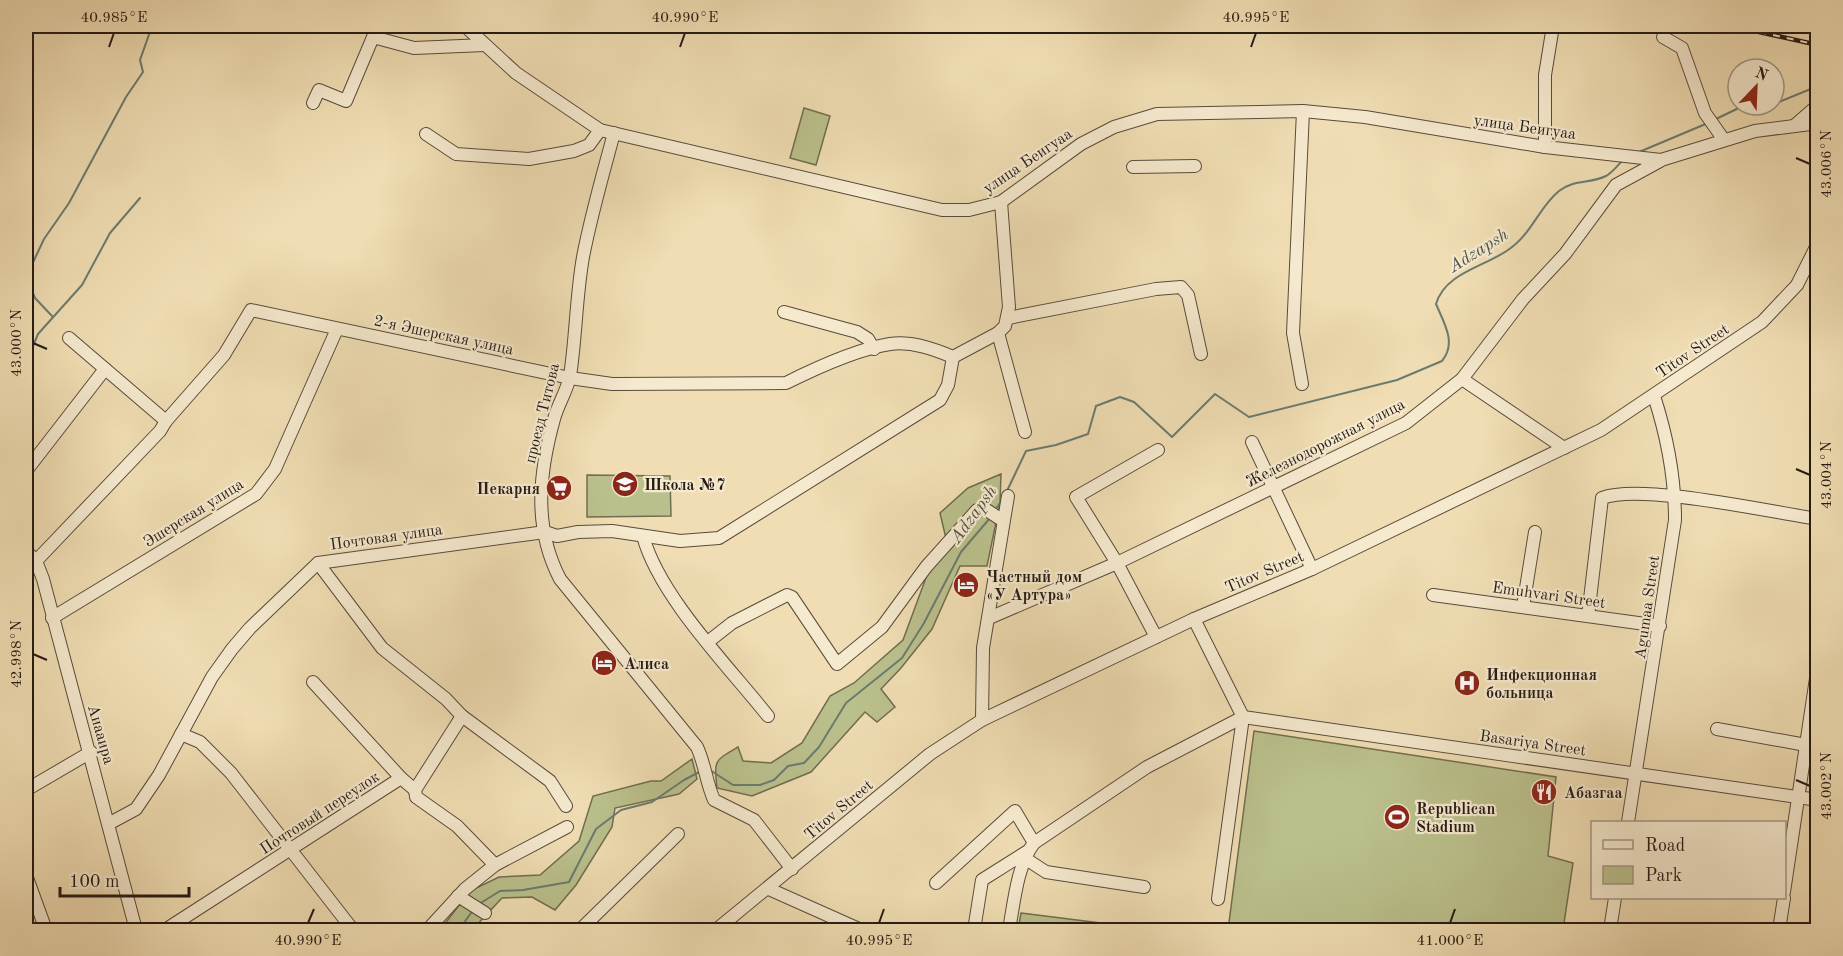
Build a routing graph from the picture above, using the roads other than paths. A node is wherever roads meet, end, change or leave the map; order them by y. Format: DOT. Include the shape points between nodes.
graph roads {
  1 [pos="465,26"];
  2 [pos="1553,26"];
  3 [pos="1663,38"];
  4 [pos="484,45"];
  5 [pos="313,103"];
  6 [pos="1818,105"];
  7 [pos="1303,111"];
  8 [pos="1818,123"];
  9 [pos="1794,126"];
  10 [pos="600,130"];
  11 [pos="614,133"];
  12 [pos="426,134"];
  13 [pos="1721,136"];
  14 [pos="1545,147"];
  15 [pos="1661,160"];
  16 [pos="1195,166"];
  17 [pos="1133,167"];
  18 [pos="1000,202"];
  19 [pos="1818,243"];
  20 [pos="784,312"];
  21 [pos="1008,318"];
  22 [pos="337,329"];
  23 [pos="998,333"];
  24 [pos="69,338"];
  25 [pos="874,349"];
  26 [pos="1201,354"];
  27 [pos="953,357"];
  28 [pos="105,369"];
  29 [pos="570,378"];
  30 [pos="1462,379"];
  31 [pos="1302,384"];
  32 [pos="1654,396"];
  33 [pos="166,421"];
  34 [pos="1025,432"];
  35 [pos="1252,442"];
  36 [pos="1564,448"];
  37 [pos="1158,450"];
  38 [pos="26,471"];
  39 [pos="1275,488"];
  40 [pos="1008,496"];
  41 [pos="1675,497"];
  42 [pos="996,516"];
  43 [pos="1818,519"];
  44 [pos="545,532"];
  45 [pos="1536,532"];
  46 [pos="643,536"];
  47 [pos="26,551"];
  48 [pos="36,561"];
  49 [pos="318,562"];
  50 [pos="1117,563"];
  51 [pos="1312,569"];
  52 [pos="1433,595"];
  53 [pos="1523,607"];
  54 [pos="1588,616"];
  55 [pos="52,618"];
  56 [pos="989,618"];
  57 [pos="1194,619"];
  58 [pos="1660,626"];
  59 [pos="1156,637"];
  60 [pos="709,641"];
  61 [pos="1818,665"];
  62 [pos="313,682"];
  63 [pos="462,716"];
  64 [pos="768,716"];
  65 [pos="1243,717"];
  66 [pos="982,720"];
  67 [pos="1717,729"];
  68 [pos="181,735"];
  69 [pos="1806,745"];
  70 [pos="91,752"];
  71 [pos="1636,773"];
  72 [pos="401,778"];
  73 [pos="26,790"];
  74 [pos="415,790"];
  75 [pos="1798,797"];
  76 [pos="1818,800"];
  77 [pos="566,806"];
  78 [pos="1628,821"];
  79 [pos="110,823"];
  80 [pos="567,827"];
  81 [pos="678,834"];
  82 [pos="293,849"];
  83 [pos="1030,851"];
  84 [pos="495,865"];
  85 [pos="792,869"];
  86 [pos="26,875"];
  87 [pos="936,883"];
  88 [pos="1786,883"];
  89 [pos="1144,887"];
  90 [pos="769,889"];
  91 [pos="458,896"];
  92 [pos="1218,899"];
  93 [pos="1615,899"];
  94 [pos="1784,899"];
  95 [pos="485,914"];
  96 [pos="432,926"];
  97 [pos="46,930"];
  98 [pos="136,930"];
  99 [pos="165,930"];
  100 [pos="354,930"];
  101 [pos="580,930"];
  102 [pos="716,930"];
  103 [pos="861,930"];
  104 [pos="974,930"];
  105 [pos="1009,930"];
  106 [pos="1610,930"];
  107 [pos="1779,930"];
  1 -- 4 [label="street, улица Беигуаа"];
  2 -- 14 [label="street" via="1545,75"];
  3 -- 13 [label="street" via="1682,48 1705,113"];
  4 -- 5 [label="street" via="414,48 374,37 346,101 319,90"];
  4 -- 10 [label="street, улица Беигуаа" via="516,73"];
  6 -- 9 [label="street"];
  7 -- 14 [label="street, улица Беигуаа" via="1365,117"];
  7 -- 18 [label="street, улица Беигуаа" via="1183,111 1146,117 1114,127 1081,144"];
  7 -- 31 [label="street" via="1293,333"];
  8 -- 9 [label="street"];
  9 -- 13 [label="street"];
  10 -- 11 [label="street, улица Беигуаа"];
  10 -- 12 [label="street" via="589,145 529,159 456,154"];
  11 -- 18 [label="street, улица Беигуаа" via="942,210 969,210"];
  11 -- 29 [label="street, проезд Титова" via="583,258"];
  13 -- 15 [label="street"];
  14 -- 15 [label="street, улица Беигуаа"];
  15 -- 30 [label="street, Железнодорожная улица" via="1616,185 1604,198 1565,254 1523,299"];
  16 -- 17 [label="street"];
  18 -- 21 [label="street"];
  19 -- 32 [label="street, Titov Street" via="1797,285 1762,322"];
  20 -- 25 [label="street" via="858,332"];
  21 -- 23 [label="street"];
  21 -- 26 [label="street" via="1181,286 1188,295"];
  22 -- 29 [label="street, 2-я Эшерская улица"];
  22 -- 33 [label="street, 2-я Эшерская улица" via="251,310 224,355"];
  22 -- 55 [label="street, Эшерская улица" via="275,469 256,494"];
  23 -- 27 [label="street"];
  23 -- 34 [label="street"];
  24 -- 28 [label="street"];
  25 -- 27 [label="street, 2-я Эшерская улица" via="908,344"];
  25 -- 29 [label="street, 2-я Эшерская улица" via="786,383 612,384"];
  27 -- 46 [label="street, Почтовая улица" via="948,385 940,400 719,538 680,541"];
  28 -- 33 [label="street"];
  28 -- 38 [label="street"];
  29 -- 44 [label="street, проезд Титова" via="555,416 545,459 539,505"];
  30 -- 36 [label="street"];
  30 -- 39 [label="street, Железнодорожная улица" via="1406,423"];
  32 -- 36 [label="street, Titov Street"];
  32 -- 41 [label="street, Agumaa Street"];
  33 -- 48 [label="street, 2-я Эшерская улица"];
  35 -- 39 [label="street"];
  36 -- 51 [label="street, Titov Street"];
  37 -- 50 [label="street" via="1076,497"];
  39 -- 50 [label="street, Железнодорожная улица"];
  39 -- 51 [label="street"];
  40 -- 42 [label="street"];
  41 -- 43 [label="street"];
  41 -- 54 [label="street" via="1614,493 1602,498"];
  41 -- 58 [label="street, Agumaa Street"];
  42 -- 56 [label="street"];
  42 -- 60 [label="street" via="977,510 926,567 882,627 837,664 787,595 732,623"];
  44 -- 46 [label="street, Почтовая улица" via="557,536 612,531"];
  44 -- 49 [label="street, Почтовая улица"];
  44 -- 85 [label="street, проезд Титова" via="560,579 685,729 704,760 714,800 754,820"];
  45 -- 53 [label="street"];
  46 -- 60 [label="street" via="649,556 670,592"];
  47 -- 48 [label="street, Аиааира"];
  48 -- 55 [label="street, Аиааира"];
  49 -- 63 [label="street" via="382,648"];
  49 -- 68 [label="street, Почтовая улица" via="232,649"];
  50 -- 56 [label="street, Железнодорожная улица"];
  50 -- 59 [label="street"];
  51 -- 57 [label="street, Titov Street"];
  52 -- 53 [label="street, Emuhvari Street"];
  53 -- 54 [label="street, Emuhvari Street"];
  54 -- 58 [label="street, Emuhvari Street"];
  55 -- 70 [label="street, Аиааира"];
  56 -- 66 [label="street" via="981,676"];
  57 -- 59 [label="street, Titov Street"];
  57 -- 65 [label="street"];
  58 -- 71 [label="street, Agumaa Street"];
  59 -- 66 [label="street, Titov Street"];
  60 -- 64 [label="street"];
  61 -- 69 [label="street"];
  62 -- 72 [label="street"];
  63 -- 74 [label="street"];
  63 -- 77 [label="street" via="550,782"];
  65 -- 71 [label="street, Basariya Street"];
  65 -- 83 [label="street" via="1147,767"];
  65 -- 92 [label="street"];
  66 -- 85 [label="street, Titov Street" via="930,754"];
  67 -- 69 [label="street"];
  68 -- 79 [label="street, Почтовая улица" via="136,809"];
  68 -- 82 [label="street" via="200,742 214,754"];
  69 -- 75 [label="street"];
  70 -- 73 [label="street"];
  70 -- 79 [label="street, Аиааира"];
  71 -- 75 [label="street, Basariya Street"];
  71 -- 78 [label="street, Agumaa Street"];
  72 -- 74 [label="street, Почтовый переулок"];
  72 -- 82 [label="street, Почтовый переулок"];
  74 -- 84 [label="street, Почтовый переулок" via="416,797 457,826"];
  75 -- 76 [label="street, Basariya Street"];
  75 -- 88 [label="street"];
  79 -- 98 [label="street, Аиааира"];
  80 -- 84 [label="street"];
  81 -- 101 [label="street"];
  82 -- 99 [label="street, Почтовый переулок"];
  82 -- 100 [label="street"];
  83 -- 87 [label="street" via="1015,811"];
  83 -- 89 [label="street" via="1046,872"];
  83 -- 104 [label="street" via="982,880"];
  83 -- 105 [label="street"];
  84 -- 91 [label="street"];
  85 -- 90 [label="street, Titov Street"];
  86 -- 97 [label="street"];
  90 -- 102 [label="street, Titov Street"];
  90 -- 103 [label="street"];
  91 -- 95 [label="street"];
  91 -- 96 [label="street"];
  93 -- 106 [label="street"];
  94 -- 107 [label="street"];
}
